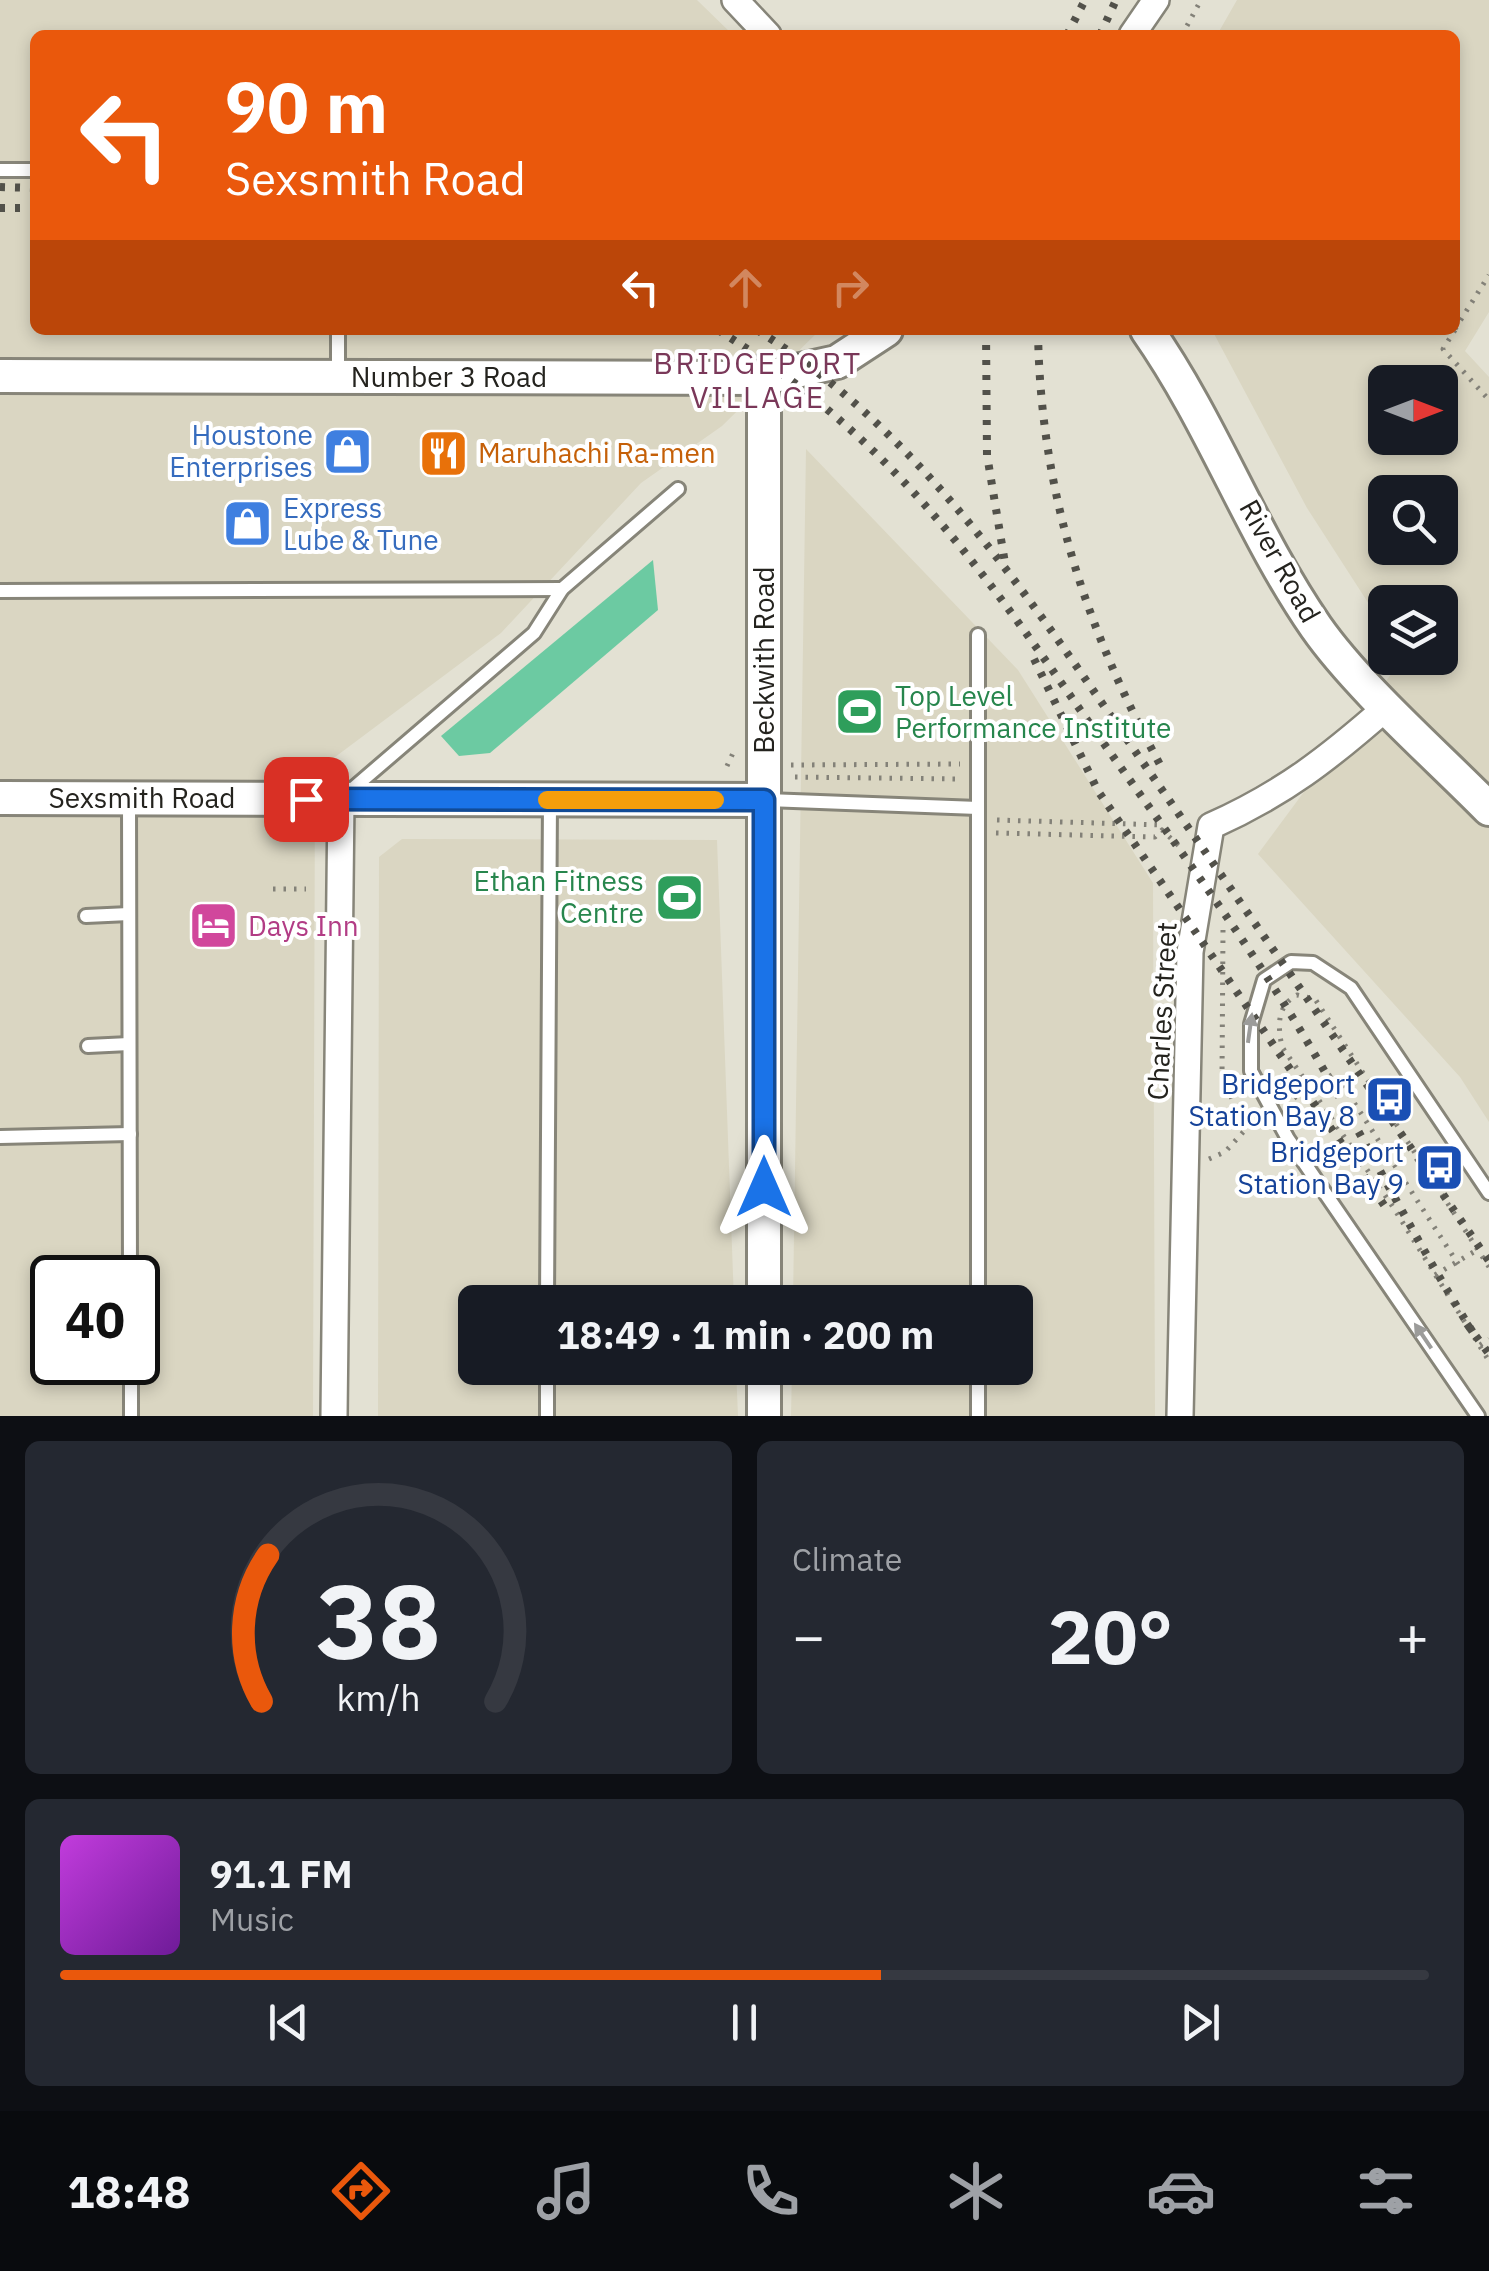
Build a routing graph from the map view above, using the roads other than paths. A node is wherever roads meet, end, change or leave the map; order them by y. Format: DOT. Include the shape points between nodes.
graph roads {
  1 [pos="735,0"];
  2 [pos="1156,0"];
  3 [pos="763,30"];
  4 [pos="1135,30"];
  5 [pos="0,170"];
  6 [pos="30,170"];
  7 [pos="338,335"];
  8 [pos="878,335"];
  9 [pos="1150,335"];
  10 [pos="0,376"];
  11 [pos="338,376"];
  12 [pos="764,378"];
  13 [pos="678,489"];
  14 [pos="562,588"];
  15 [pos="0,591"];
  16 [pos="978,635"];
  17 [pos="1388,706"];
  18 [pos="774,787"];
  19 [pos="0,798"];
  20 [pos="128,798"];
  21 [pos="341,799"];
  22 [pos="550,800"];
  23 [pos="978,808"];
  24 [pos="1489,809"];
  25 [pos="128,914"];
  26 [pos="86,916"];
  27 [pos="129,1044"];
  28 [pos="88,1046"];
  29 [pos="130,1134"];
  30 [pos="0,1137"];
  31 [pos="1489,1193"];
  32 [pos="130,1255"];
  33 [pos="548,1285"];
  34 [pos="764,1285"];
  35 [pos="978,1285"];
  36 [pos="130,1385"];
  37 [pos="547,1385"];
  38 [pos="764,1385"];
  39 [pos="978,1385"];
  40 [pos="131,1416"];
  41 [pos="334,1416"];
  42 [pos="547,1416"];
  43 [pos="764,1416"];
  44 [pos="978,1416"];
  45 [pos="1180,1416"];
  46 [pos="1478,1416"];
  1 -- 3 [label="street"];
  2 -- 4 [label="street"];
  5 -- 6 [label="lane"];
  7 -- 11 [label="lane"];
  8 -- 12 [label="street, Number 3 Road" via="837,362"];
  9 -- 17 [label="street, River Road" via="1184,383 1318,631"];
  10 -- 11 [label="street, Number 3 Road"];
  11 -- 12 [label="street, Number 3 Road"];
  12 -- 18 [label="street, Beckwith Road"];
  13 -- 14 [label="lane"];
  14 -- 15 [label="lane"];
  14 -- 21 [label="lane" via="534,633"];
  16 -- 23 [label="lane"];
  17 -- 24 [label="street, River Road"];
  17 -- 45 [label="street, Charles Street" via="1270,800 1211,826 1190,952"];
  18 -- 22 [label="street, Sexsmith Road"];
  18 -- 23 [label="lane"];
  18 -- 34 [label="street, Beckwith Road"];
  19 -- 20 [label="street, Sexsmith Road"];
  20 -- 21 [label="street, Sexsmith Road"];
  20 -- 25 [label="lane"];
  21 -- 22 [label="street, Sexsmith Road"];
  21 -- 41 [label="street"];
  22 -- 33 [label="lane"];
  23 -- 35 [label="lane"];
  25 -- 26 [label="lane"];
  25 -- 27 [label="lane"];
  27 -- 28 [label="lane"];
  27 -- 29 [label="lane"];
  29 -- 30 [label="lane"];
  29 -- 32 [label="lane"];
  46 -- 31 [label="lane, one-way" via="1288,1139 1250,1071 1250,1024 1264,980 1292,962 1312,963 1351,988"];
  36 -- 40 [label="lane"];
  37 -- 42 [label="lane"];
  38 -- 43 [label="street"];
  39 -- 44 [label="lane"];
}
